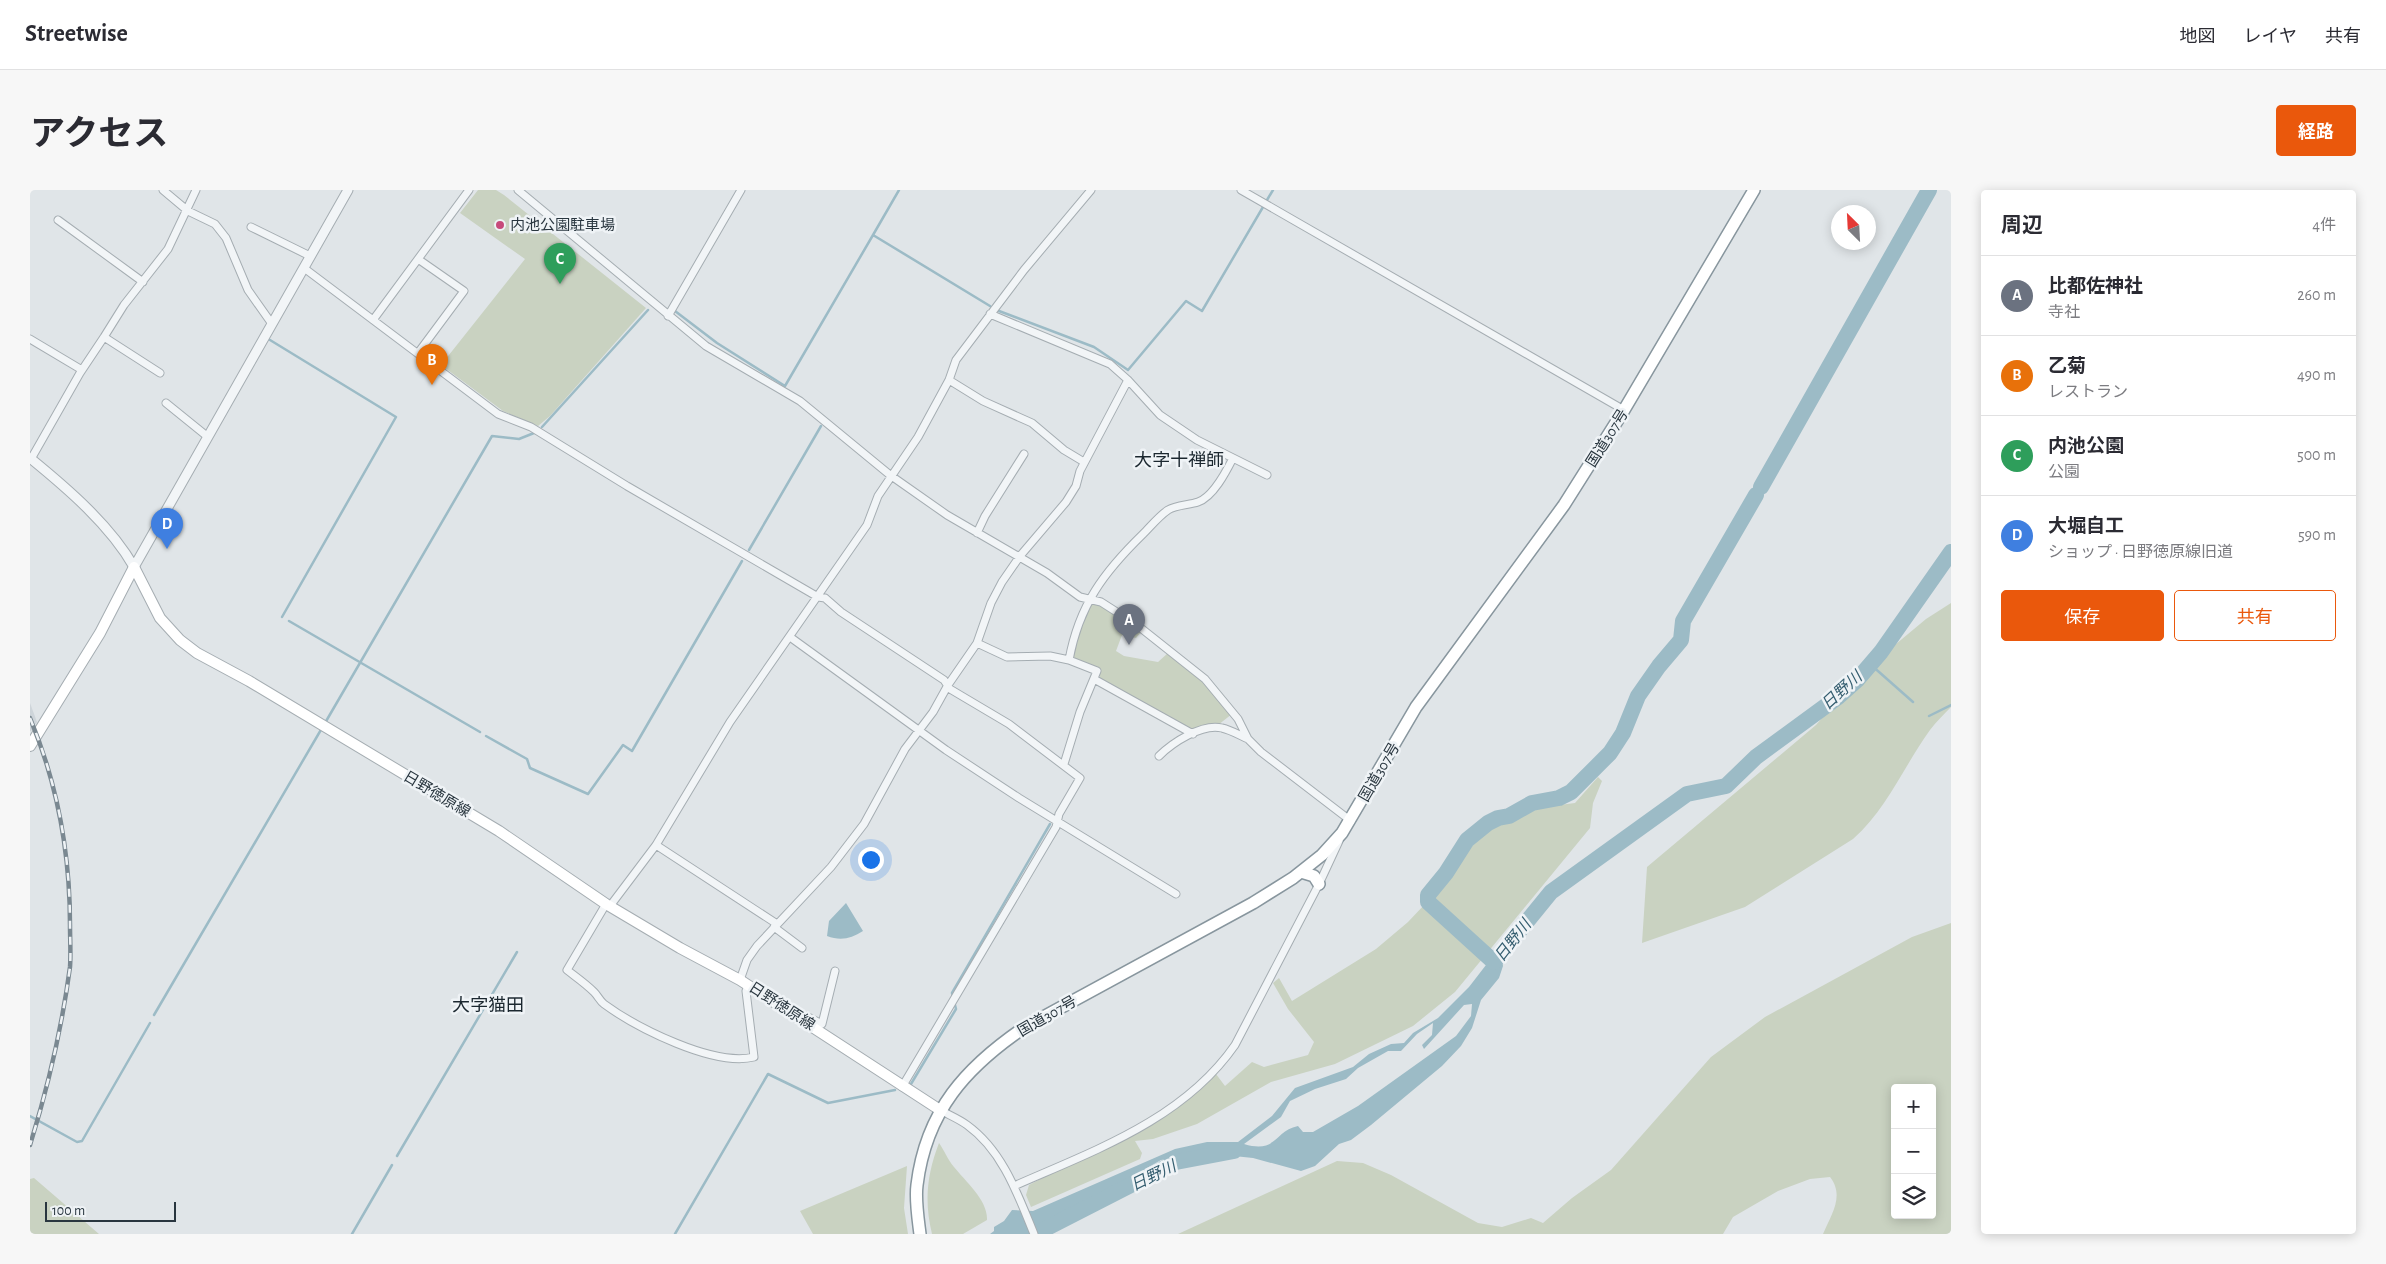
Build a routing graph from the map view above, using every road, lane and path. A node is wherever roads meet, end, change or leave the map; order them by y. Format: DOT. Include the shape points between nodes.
graph roads {
  1 [pos="163,190"];
  2 [pos="196,190"];
  3 [pos="348,190"];
  4 [pos="469,190"];
  5 [pos="518,190"];
  6 [pos="741,190"];
  7 [pos="1091,190"];
  8 [pos="1241,190"];
  9 [pos="1754,190"];
  10 [pos="188,211"];
  11 [pos="58,220"];
  12 [pos="251,227"];
  13 [pos="310,256"];
  14 [pos="418,259"];
  15 [pos="304,268"];
  16 [pos="143,282"];
  17 [pos="990,314"];
  18 [pos="668,316"];
  19 [pos="373,320"];
  20 [pos="272,324"];
  21 [pos="104,337"];
  22 [pos="30,339"];
  23 [pos="418,353"];
  24 [pos="82,370"];
  25 [pos="160,373"];
  26 [pos="949,380"];
  27 [pos="1128,380"];
  28 [pos="166,403"];
  29 [pos="1624,410"];
  30 [pos="208,437"];
  31 [pos="1024,454"];
  32 [pos="31,458"];
  33 [pos="1233,458"];
  34 [pos="1084,462"];
  35 [pos="890,475"];
  36 [pos="1267,475"];
  37 [pos="977,533"];
  38 [pos="1020,556"];
  39 [pos="134,567"];
  40 [pos="818,597"];
  41 [pos="1090,600"];
  42 [pos="790,637"];
  43 [pos="978,643"];
  44 [pos="1069,660"];
  45 [pos="1094,679"];
  46 [pos="948,685"];
  47 [pos="920,731"];
  48 [pos="1193,734"];
  49 [pos="1248,739"];
  50 [pos="30,745"];
  51 [pos="1159,756"];
  52 [pos="1064,764"];
  53 [pos="1057,820"];
  54 [pos="1351,820"];
  55 [pos="1342,833"];
  56 [pos="656,845"];
  57 [pos="1301,872"];
  58 [pos="1319,884"];
  59 [pos="1176,894"];
  60 [pos="608,905"];
  61 [pos="776,926"];
  62 [pos="802,948"];
  63 [pos="835,971"];
  64 [pos="744,982"];
  65 [pos="798,1017"];
  66 [pos="902,1087"];
  67 [pos="940,1110"];
  68 [pos="1014,1186"];
  69 [pos="920,1234"];
  70 [pos="1034,1234"];
  1 -- 10 [label="street"];
  2 -- 10 [label="street"];
  3 -- 13 [label="street"];
  4 -- 14 [label="street"];
  5 -- 18 [label="street" via="660,306"];
  6 -- 18 [label="street"];
  7 -- 17 [label="street"];
  8 -- 29 [label="street"];
  9 -- 29 [label="highway, 国道307号"];
  10 -- 16 [label="street" via="168,249"];
  10 -- 20 [label="street" via="215,224 226,238 248,290"];
  11 -- 16 [label="street"];
  12 -- 13 [label="street"];
  13 -- 15 [label="street"];
  14 -- 19 [label="street"];
  14 -- 23 [label="street" via="464,291"];
  15 -- 19 [label="street"];
  15 -- 20 [label="street"];
  16 -- 21 [label="street"];
  17 -- 26 [label="street" via="956,360"];
  17 -- 27 [label="street" via="1090,354 1110,364"];
  18 -- 35 [label="street" via="706,346 800,401"];
  19 -- 23 [label="street"];
  20 -- 30 [label="street"];
  21 -- 24 [label="street"];
  21 -- 25 [label="street"];
  22 -- 24 [label="street"];
  23 -- 40 [label="street" via="498,414 531,427"];
  24 -- 32 [label="street"];
  26 -- 34 [label="street" via="982,401 1032,423"];
  26 -- 35 [label="street" via="918,437"];
  27 -- 33 [label="street" via="1160,415 1197,440"];
  27 -- 34 [label="street"];
  28 -- 30 [label="street"];
  29 -- 54 [label="highway, 国道307号" via="1564,505 1416,707"];
  30 -- 39 [label="street"];
  31 -- 37 [label="street"];
  32 -- 39 [label="street" via="93,515 126,552"];
  33 -- 36 [label="street"];
  33 -- 41 [label="street" via="1207,498 1163,514 1110,569"];
  34 -- 38 [label="street" via="1066,502"];
  35 -- 37 [label="street"];
  35 -- 40 [label="street" via="867,525"];
  37 -- 38 [label="street"];
  38 -- 41 [label="street" via="1080,597"];
  38 -- 43 [label="street" via="991,603"];
  39 -- 50 [label="main road" via="95,640"];
  39 -- 60 [label="main road, 日野徳原線" via="160,618 197,654 249,680 499,831"];
  40 -- 42 [label="street"];
  40 -- 46 [label="street" via="825,598"];
  41 -- 44 [label="street" via="1074,633"];
  41 -- 49 [label="street" via="1101,602 1122,615 1205,679 1238,719"];
  42 -- 47 [label="street"];
  42 -- 56 [label="street" via="730,722"];
  43 -- 44 [label="street" via="1008,657 1050,656"];
  43 -- 46 [label="street"];
  44 -- 45 [label="street" via="1097,671"];
  45 -- 48 [label="street"];
  45 -- 52 [label="street"];
  46 -- 47 [label="street"];
  46 -- 52 [label="street"];
  47 -- 53 [label="street"];
  47 -- 61 [label="street" via="906,749 864,824"];
  48 -- 49 [label="street" via="1221,727"];
  48 -- 51 [label="street"];
  49 -- 54 [label="street"];
  52 -- 53 [label="street" via="1080,778"];
  53 -- 59 [label="street"];
  53 -- 66 [label="street"];
  54 -- 55 [label="highway, 国道307号"];
  55 -- 57 [label="highway, 国道307号"];
  55 -- 58 [label="street"];
  56 -- 60 [label="street"];
  56 -- 61 [label="street"];
  57 -- 58 [label="highway" via="1314,876"];
  57 -- 67 [label="highway, 国道307号" via="1253,903 995,1047 963,1077"];
  58 -- 68 [label="street" via="1235,1045 1211,1073 1162,1114 1119,1138"];
  60 -- 64 [label="main road, 日野徳原線"];
  60 -- 64 [label="street" via="567,970 594,992 602,1003 637,1023 669,1041 722,1057 754,1057"];
  61 -- 62 [label="street"];
  61 -- 64 [label="street" via="747,960"];
  63 -- 65 [label="street" via="822,1024 802,1014"];
  64 -- 65 [label="main road, 日野徳原線"];
  65 -- 66 [label="main road, 日野徳原線"];
  66 -- 67 [label="main road, 日野徳原線"];
  67 -- 68 [label="street" via="966,1124 985,1140"];
  67 -- 69 [label="highway, 国道307号" via="924,1150 916,1186"];
  68 -- 70 [label="street"];
}
